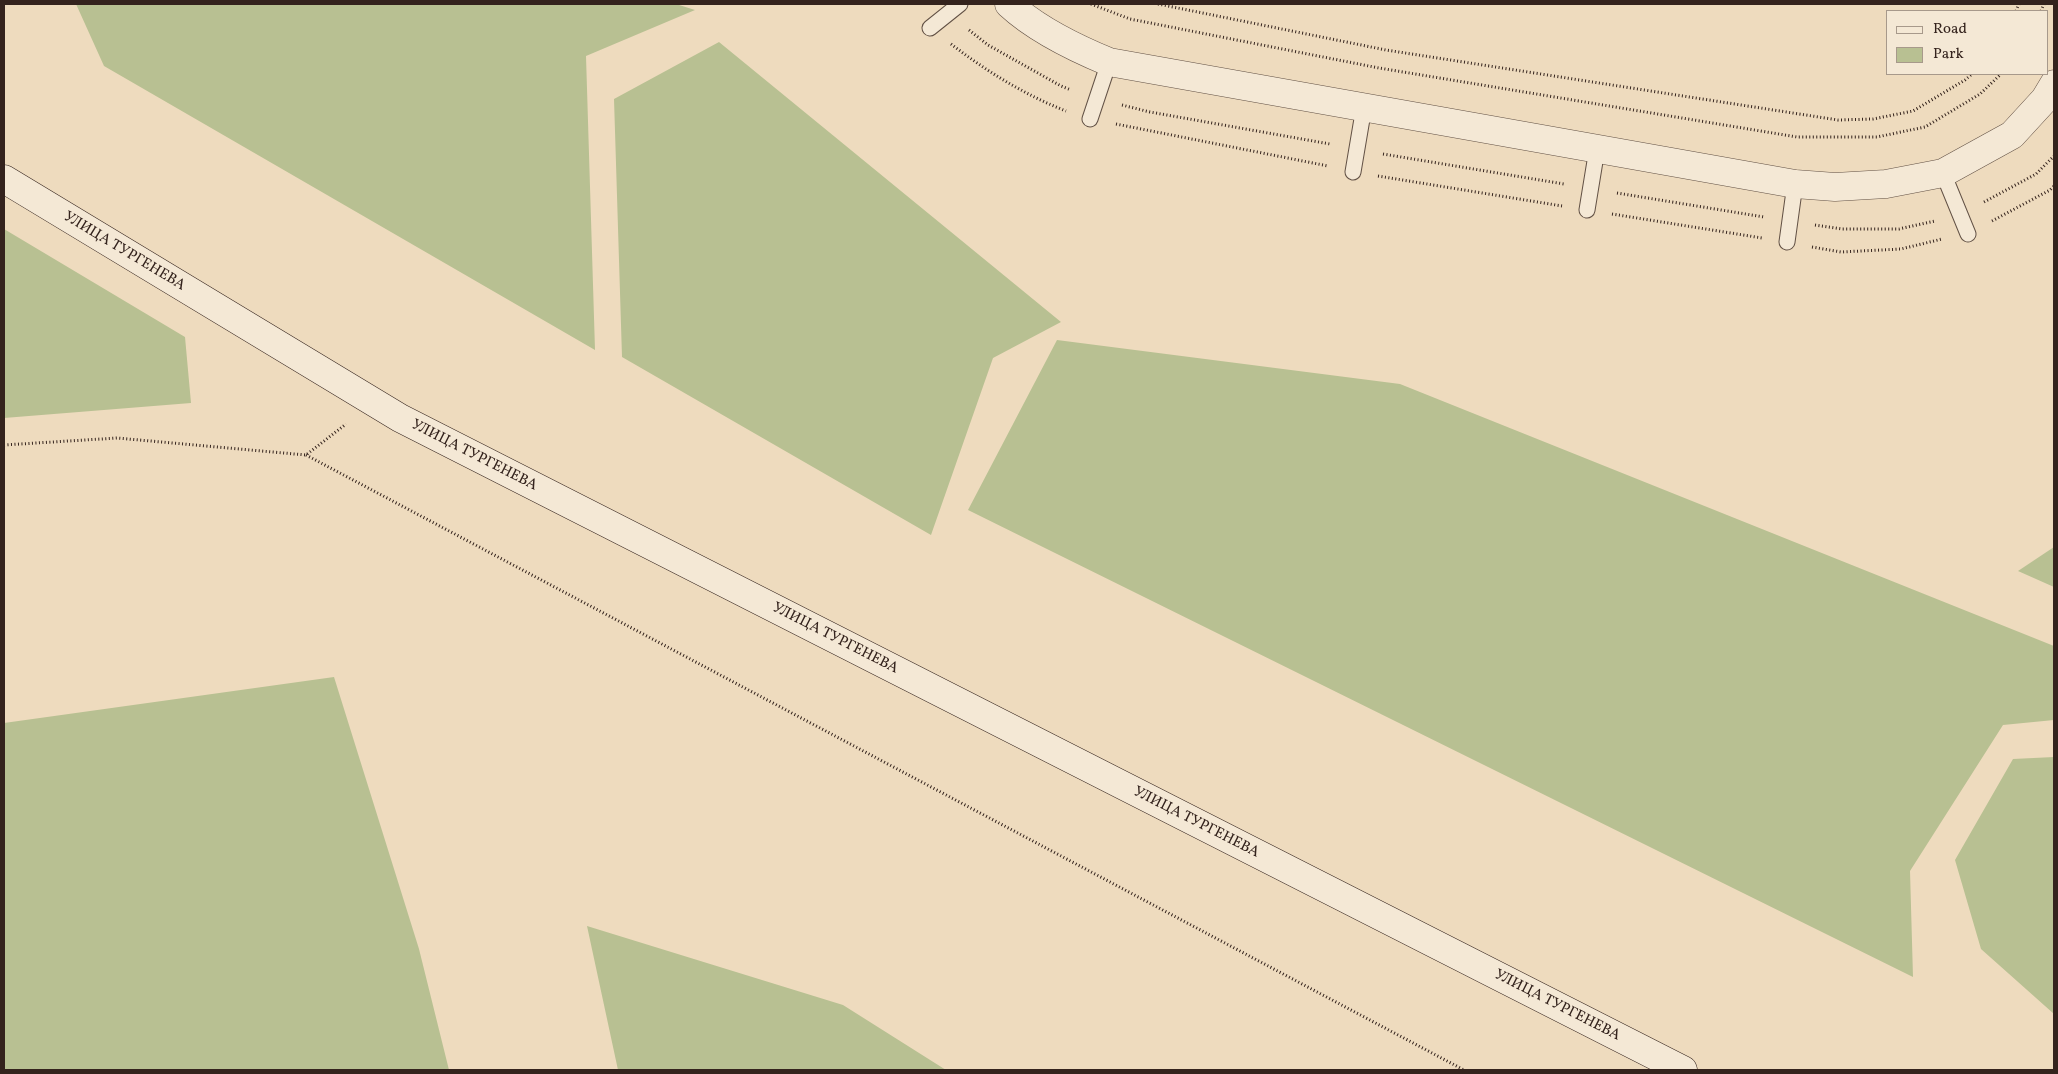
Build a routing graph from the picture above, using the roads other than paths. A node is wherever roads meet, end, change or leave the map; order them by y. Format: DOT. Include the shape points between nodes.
graph roads {
  1 [pos="960,4"];
  2 [pos="1009,4"];
  3 [pos="930,28"];
  4 [pos="1109,62"];
  5 [pos="2054,84"];
  6 [pos="1364,107"];
  7 [pos="1090,120"];
  8 [pos="1597,149"];
  9 [pos="1353,172"];
  10 [pos="1943,173"];
  11 [pos="4,179"];
  12 [pos="1795,184"];
  13 [pos="1587,210"];
  14 [pos="1968,234"];
  15 [pos="1787,242"];
  16 [pos="1683,1070"];
  1 -- 3 [label="lane"];
  2 -- 4 [label="street" via="1049,32"];
  4 -- 6 [label="street"];
  4 -- 7 [label="lane"];
  5 -- 10 [label="street" via="2045,99 2012,135"];
  6 -- 8 [label="street"];
  6 -- 9 [label="lane"];
  8 -- 12 [label="street"];
  8 -- 13 [label="lane"];
  10 -- 12 [label="street" via="1886,184 1835,187"];
  10 -- 14 [label="lane"];
  11 -- 16 [label="street, УЛИЦА ТУРГЕНЕВА" via="400,418"];
  12 -- 15 [label="lane"];
}
